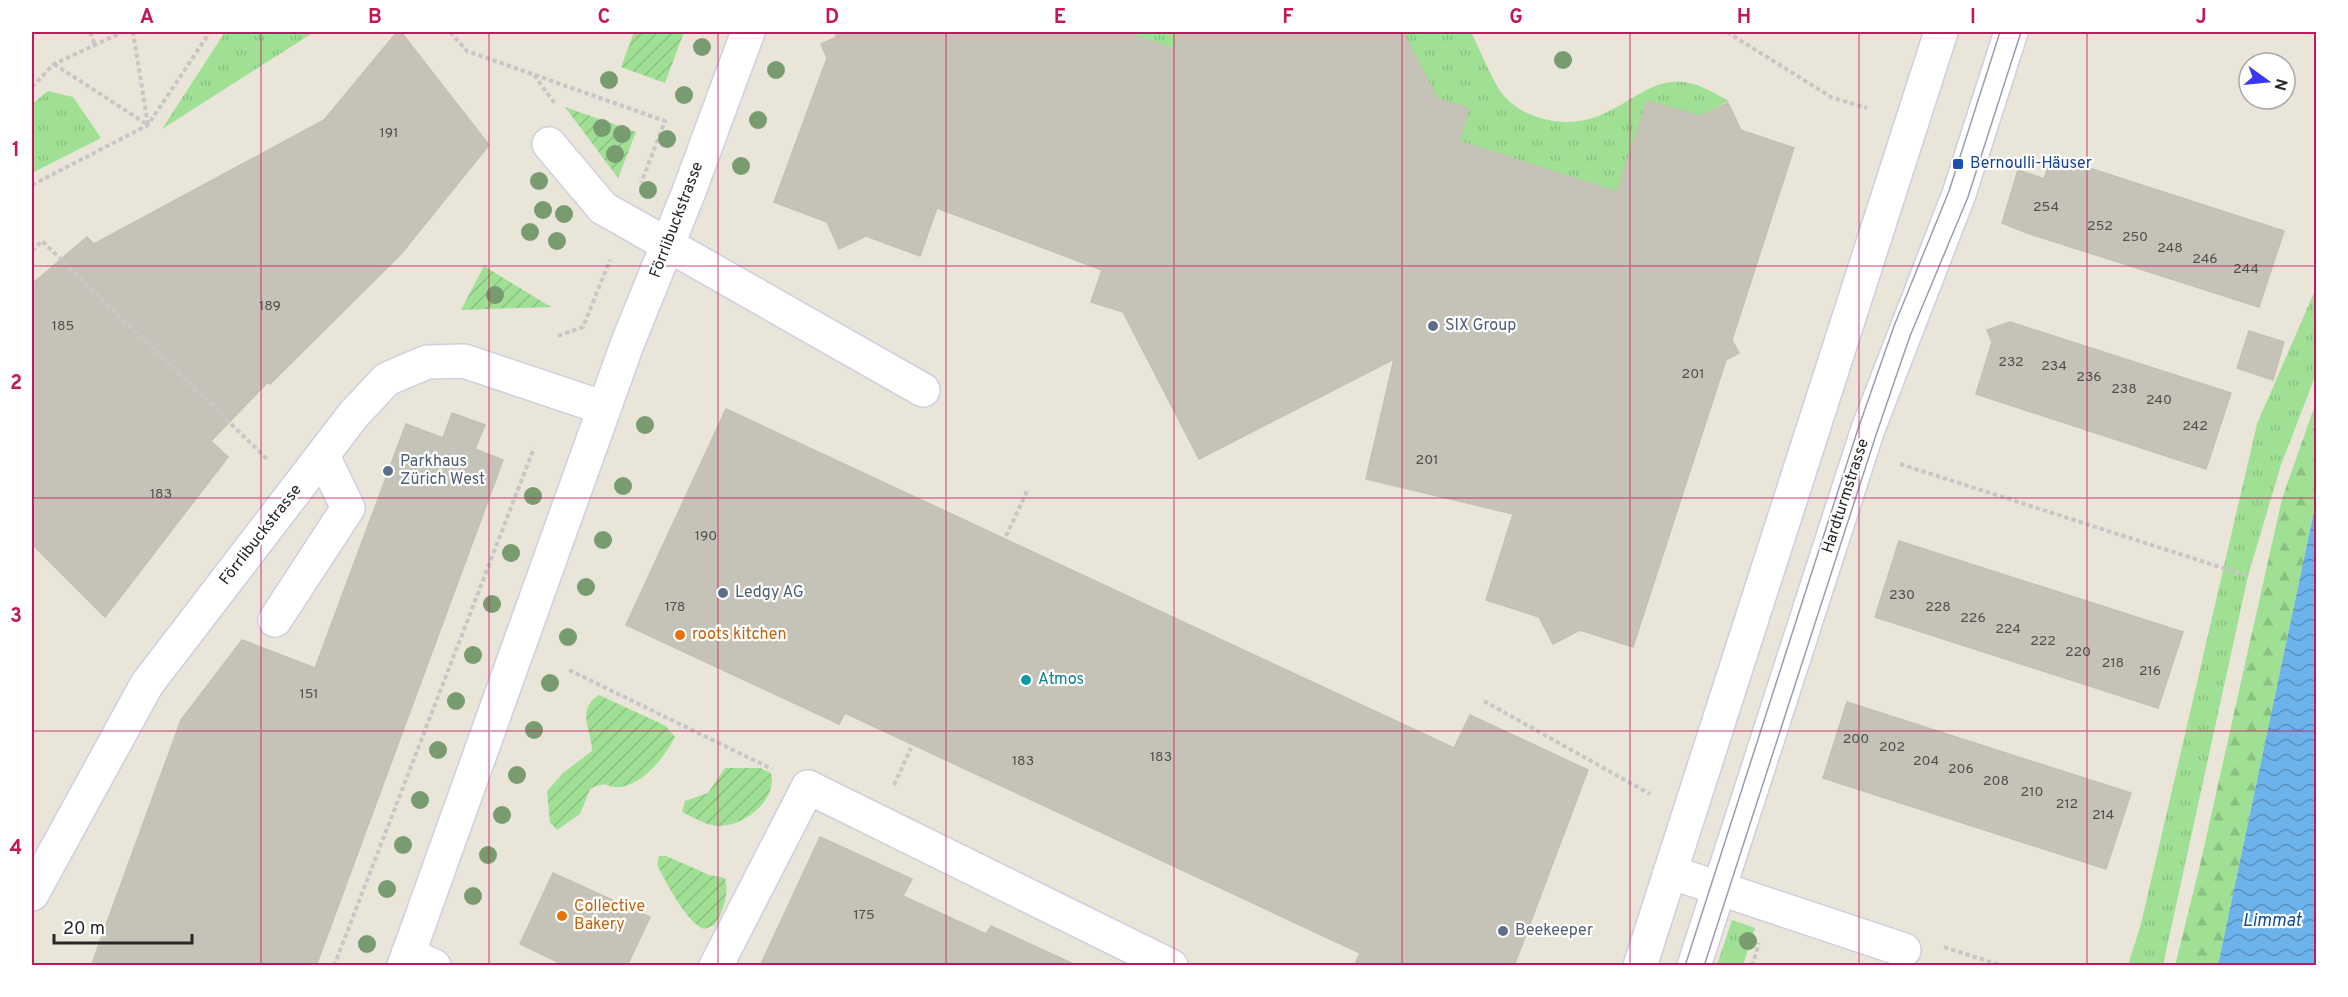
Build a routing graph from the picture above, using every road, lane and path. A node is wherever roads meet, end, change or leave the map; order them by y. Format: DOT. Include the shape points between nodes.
graph roads {
  1 [pos="90,32"];
  2 [pos="123,32"];
  3 [pos="134,32"];
  4 [pos="210,32"];
  5 [pos="450,32"];
  6 [pos="748,32"];
  7 [pos="1727,32"];
  8 [pos="1941,32"];
  9 [pos="2011,32"];
  10 [pos="95,45"];
  11 [pos="54,64"];
  12 [pos="32,87"];
  13 [pos="1867,108"];
  14 [pos="665,121"];
  15 [pos="148,125"];
  16 [pos="549,144"];
  17 [pos="32,184"];
  18 [pos="668,244"];
  19 [pos="32,251"];
  20 [pos="923,390"];
  21 [pos="604,408"];
  22 [pos="534,448"];
  23 [pos="322,456"];
  24 [pos="1888,460"];
  25 [pos="269,461"];
  26 [pos="1028,489"];
  27 [pos="1006,536"];
  28 [pos="2248,576"];
  29 [pos="275,620"];
  30 [pos="569,670"];
  31 [pos="1484,701"];
  32 [pos="808,787"];
  33 [pos="1650,794"];
  34 [pos="1670,872"];
  35 [pos="1719,887"];
  36 [pos="32,894"];
  37 [pos="1904,950"];
  38 [pos="415,962"];
  39 [pos="334,966"];
  40 [pos="716,966"];
  41 [pos="1171,966"];
  42 [pos="1640,966"];
  43 [pos="1694,966"];
  44 [pos="2003,966"];
  1 -- 10 [label="path"];
  2 -- 10 [label="path"];
  3 -- 15 [label="path"];
  4 -- 15 [label="path"];
  5 -- 14 [label="path" via="467,51"];
  6 -- 18 [label="street, Förrlibuckstrasse"];
  7 -- 13 [label="path" via="1831,97"];
  8 -- 34 [label="street"];
  9 -- 35 [label="street, Hardturmstrasse" via="1959,194 1868,429"];
  10 -- 11 [label="path"];
  11 -- 12 [label="path"];
  11 -- 15 [label="path"];
  15 -- 17 [label="path"];
  16 -- 18 [label="street" via="603,208"];
  18 -- 20 [label="street"];
  18 -- 21 [label="street, Förrlibuckstrasse"];
  19 -- 25 [label="path" via="42,241"];
  21 -- 23 [label="street, Förrlibuckstrasse" via="464,361 427,362 387,379"];
  21 -- 38 [label="street, Förrlibuckstrasse"];
  22 -- 39 [label="path"];
  23 -- 29 [label="street" via="348,508"];
  23 -- 36 [label="street, Förrlibuckstrasse" via="147,684"];
  24 -- 28 [label="path"];
  26 -- 27 [label="path"];
  30 -- 32 [label="path"];
  31 -- 33 [label="path"];
  32 -- 40 [label="street"];
  32 -- 41 [label="street"];
  34 -- 35 [label="street"];
  34 -- 42 [label="street"];
  35 -- 37 [label="street"];
  35 -- 43 [label="street, Hardturmstrasse"];
  37 -- 44 [label="path" via="1925,941"];
}
